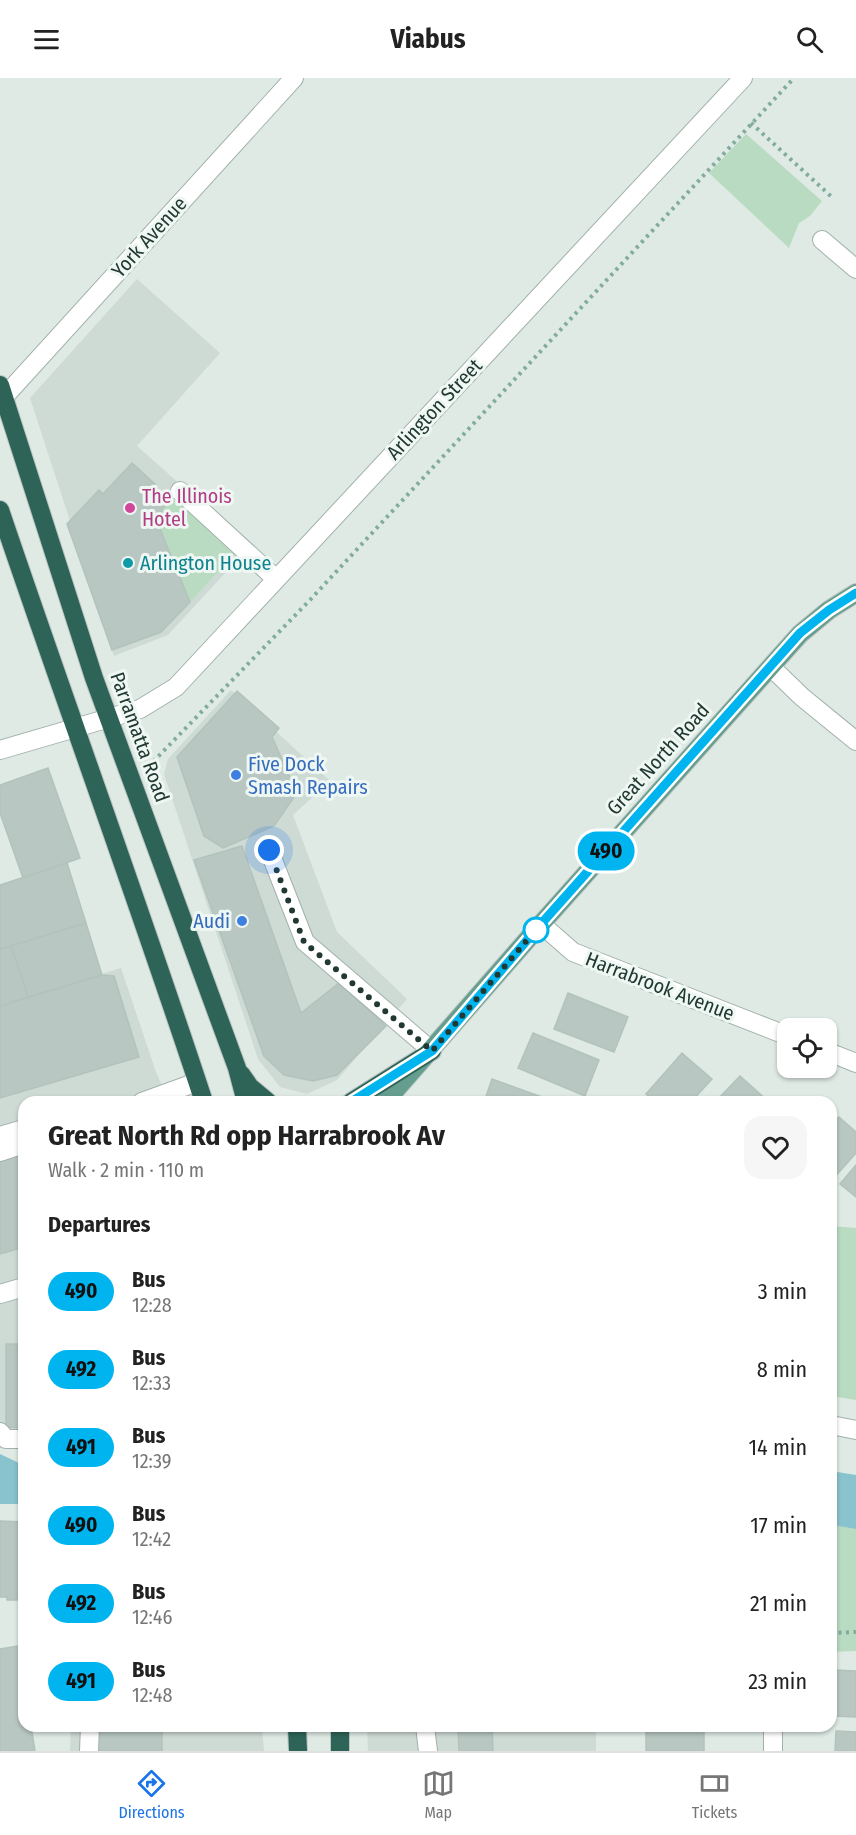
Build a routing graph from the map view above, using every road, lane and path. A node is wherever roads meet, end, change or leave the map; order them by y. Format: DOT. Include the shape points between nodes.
graph roads {
  1 [pos="294,78"];
  2 [pos="743,78"];
  3 [pos="794,78"];
  4 [pos="751,123"];
  5 [pos="834,199"];
  6 [pos="822,240"];
  7 [pos="856,269"];
  8 [pos="2,391"];
  9 [pos="180,491"];
  10 [pos="0,510"];
  11 [pos="276,579"];
  12 [pos="856,593"];
  13 [pos="771,667"];
  14 [pos="109,718"];
  15 [pos="75,727"];
  16 [pos="856,741"];
  17 [pos="0,750"];
  18 [pos="148,767"];
  19 [pos="269,850"];
  20 [pos="541,924"];
  21 [pos="777,1032"];
  22 [pos="432,1051"];
  23 [pos="837,1055"];
  24 [pos="856,1063"];
  25 [pos="237,1068"];
  26 [pos="197,1082"];
  27 [pos="163,1096"];
  28 [pos="202,1096"];
  29 [pos="244,1096"];
  30 [pos="261,1096"];
  31 [pos="361,1096"];
  32 [pos="391,1096"];
  33 [pos="18,1131"];
  34 [pos="0,1136"];
  35 [pos="18,1146"];
  36 [pos="0,1152"];
  37 [pos="18,1289"];
  38 [pos="0,1294"];
  39 [pos="0,1303"];
  40 [pos="837,1426"];
  41 [pos="856,1430"];
  42 [pos="0,1432"];
  43 [pos="18,1439"];
  44 [pos="856,1632"];
  45 [pos="837,1633"];
  46 [pos="90,1732"];
  47 [pos="297,1732"];
  48 [pos="340,1732"];
  49 [pos="426,1732"];
  50 [pos="773,1732"];
  51 [pos="89,1751"];
  52 [pos="298,1751"];
  53 [pos="340,1751"];
  54 [pos="428,1751"];
  55 [pos="773,1751"];
  1 -- 8 [label="street, York Avenue"];
  2 -- 11 [label="street, Arlington Street"];
  3 -- 4 [label="path"];
  4 -- 5 [label="path"];
  4 -- 18 [label="path" via="310,600"];
  6 -- 7 [label="street"];
  8 -- 14 [label="highway, Parramatta Road"];
  9 -- 11 [label="street"];
  10 -- 15 [label="highway"];
  11 -- 14 [label="street, Arlington Street" via="176,687 140,709"];
  12 -- 13 [label="main road, Great North Road" via="800,633"];
  13 -- 16 [label="street"];
  13 -- 20 [label="main road, Great North Road"];
  14 -- 15 [label="street, Arlington Street"];
  14 -- 25 [label="highway, Parramatta Road"];
  15 -- 17 [label="street, Arlington Street"];
  15 -- 26 [label="highway"];
  19 -- 22 [label="street" via="304,942"];
  20 -- 21 [label="street, Harrabrook Avenue" via="573,952"];
  20 -- 22 [label="main road, Great North Road"];
  22 -- 31 [label="highway"];
  22 -- 32 [label="main road, Great North Road"];
  23 -- 24 [label="street"];
  25 -- 29 [label="highway, Parramatta Road"];
  25 -- 30 [label="highway"];
  26 -- 27 [label="street"];
  26 -- 28 [label="highway"];
  33 -- 34 [label="street"];
  35 -- 36 [label="street"];
  37 -- 38 [label="street"];
  38 -- 39 [label="street"];
  40 -- 41 [label="street"];
  42 -- 43 [label="street" via="6,1439"];
  44 -- 45 [label="path"];
  46 -- 51 [label="street"];
  47 -- 52 [label="highway"];
  48 -- 53 [label="highway"];
  49 -- 54 [label="street"];
  50 -- 55 [label="street"];
}
